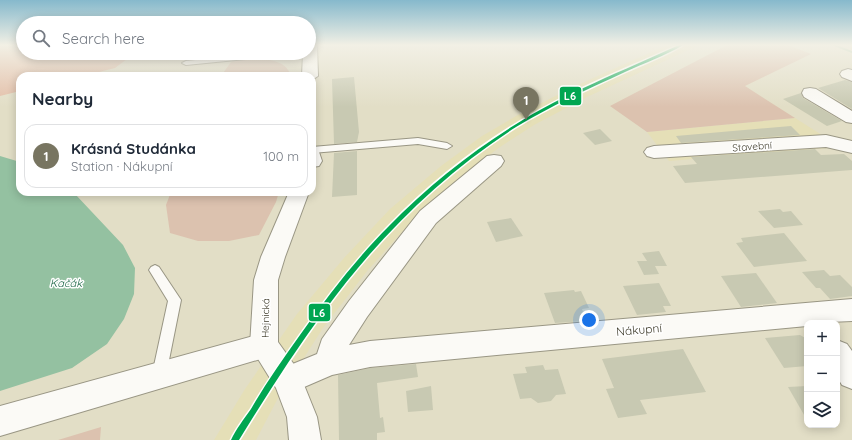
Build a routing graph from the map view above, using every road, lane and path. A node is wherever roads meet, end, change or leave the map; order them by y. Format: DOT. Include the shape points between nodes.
graph roads {
  1 [pos="810,93"];
  2 [pos="852,118"];
  3 [pos="447,146"];
  4 [pos="852,146"];
  5 [pos="316,150"];
  6 [pos="654,152"];
  7 [pos="494,161"];
  8 [pos="297,196"];
  9 [pos="155,270"];
  10 [pos="852,310"];
  11 [pos="814,319"];
  12 [pos="264,346"];
  13 [pos="839,356"];
  14 [pos="330,362"];
  15 [pos="159,376"];
  16 [pos="852,376"];
  17 [pos="288,380"];
  18 [pos="0,420"];
  19 [pos="305,440"];
  1 -- 2 [label="street"];
  3 -- 5 [label="lane" via="418,141"];
  4 -- 6 [label="street, Stavební" via="826,141"];
  7 -- 14 [label="street" via="428,217 358,309 332,348"];
  8 -- 12 [label="street, Hejnická" via="266,280"];
  9 -- 15 [label="lane" via="175,300"];
  10 -- 11 [label="street, Nákupní"];
  11 -- 14 [label="street, Nákupní" via="370,354"];
  12 -- 15 [label="street"];
  12 -- 17 [label="street, Hejnická"];
  13 -- 16 [label="street"];
  14 -- 17 [label="street, Nákupní"];
  15 -- 18 [label="street"];
  17 -- 19 [label="street, Hejnická" via="302,417"];
}
